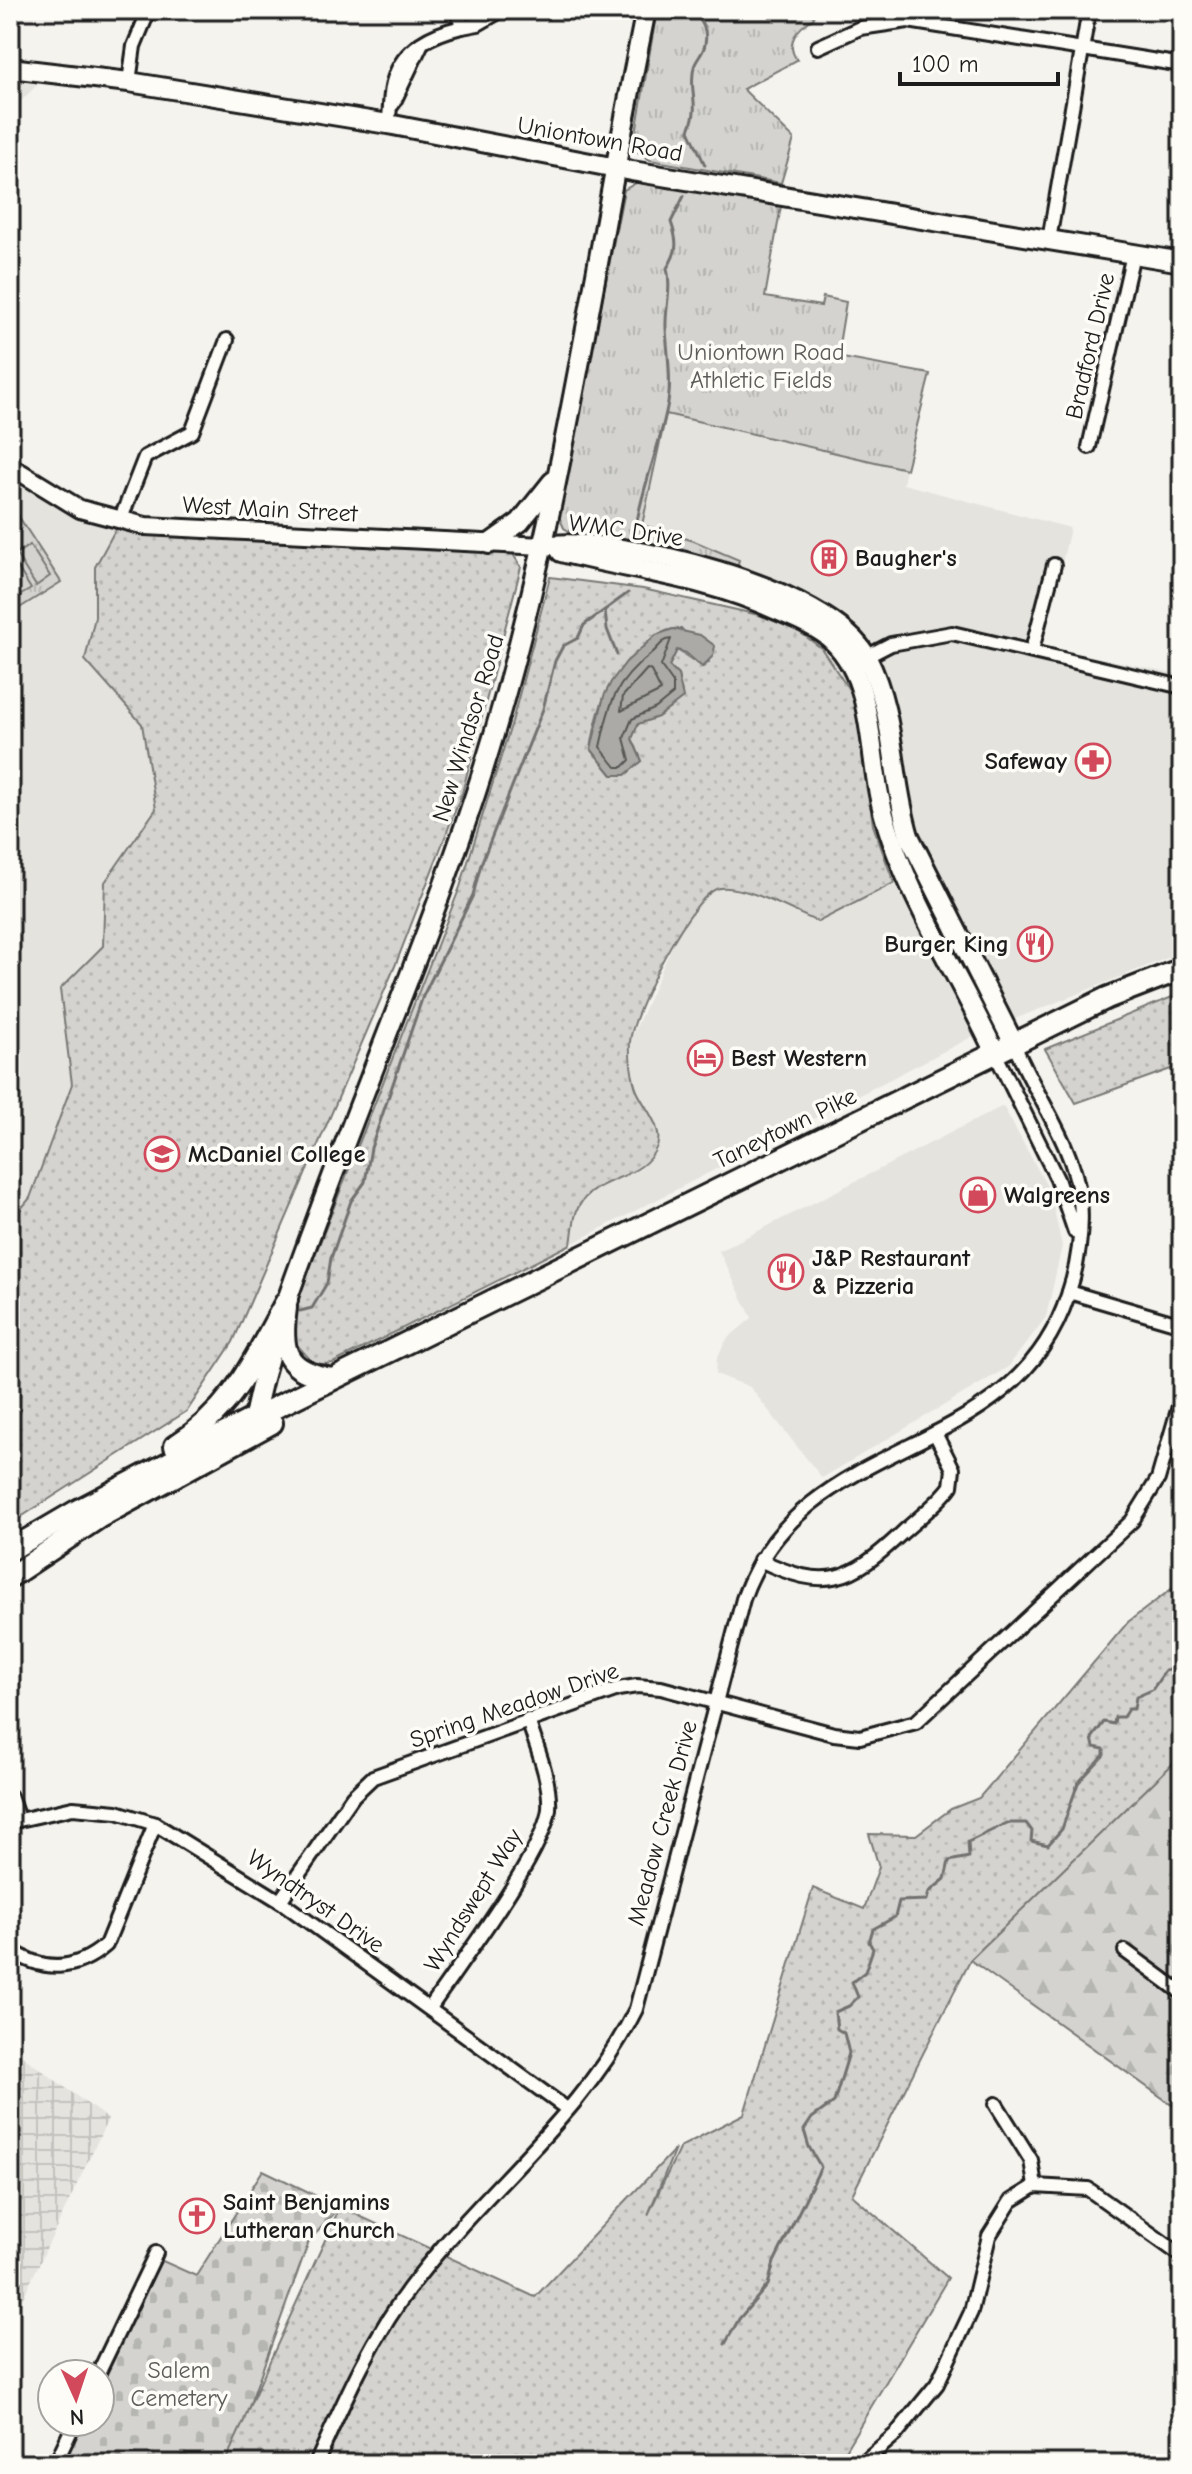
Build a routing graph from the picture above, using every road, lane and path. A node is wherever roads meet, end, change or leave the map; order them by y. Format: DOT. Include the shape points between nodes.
graph roads {
  1 [pos="149,10"];
  2 [pos="457,10"];
  3 [pos="502,10"];
  4 [pos="646,10"];
  5 [pos="940,10"];
  6 [pos="1089,10"];
  7 [pos="937,25"];
  8 [pos="462,27"];
  9 [pos="818,47"];
  10 [pos="1082,50"];
  11 [pos="1182,65"];
  12 [pos="10,68"];
  13 [pos="129,82"];
  14 [pos="390,115"];
  15 [pos="614,168"];
  16 [pos="1049,240"];
  17 [pos="1133,254"];
  18 [pos="1182,262"];
  19 [pos="227,340"];
  20 [pos="1089,447"];
  21 [pos="10,466"];
  22 [pos="556,476"];
  23 [pos="120,521"];
  24 [pos="489,544"];
  25 [pos="543,546"];
  26 [pos="1054,565"];
  27 [pos="1032,650"];
  28 [pos="867,657"];
  29 [pos="850,666"];
  30 [pos="1182,687"];
  31 [pos="1182,969"];
  32 [pos="1014,1044"];
  33 [pos="995,1053"];
  34 [pos="1078,1248"];
  35 [pos="1069,1292"];
  36 [pos="287,1300"];
  37 [pos="458,1320"];
  38 [pos="1182,1325"];
  39 [pos="332,1379"];
  40 [pos="1182,1396"];
  41 [pos="253,1426"];
  42 [pos="935,1433"];
  43 [pos="80,1509"];
  44 [pos="10,1548"];
  45 [pos="760,1560"];
  46 [pos="10,1577"];
  47 [pos="716,1702"];
  48 [pos="528,1720"];
  49 [pos="10,1796"];
  50 [pos="14,1820"];
  51 [pos="155,1824"];
  52 [pos="280,1901"];
  53 [pos="10,1949"];
  54 [pos="1125,1951"];
  55 [pos="1182,1993"];
  56 [pos="430,2008"];
  57 [pos="996,2104"];
  58 [pos="567,2109"];
  59 [pos="1035,2186"];
  60 [pos="156,2253"];
  61 [pos="1182,2256"];
  62 [pos="106,2358"];
  63 [pos="67,2438"];
  64 [pos="55,2464"];
  65 [pos="316,2464"];
  66 [pos="861,2464"];
  1 -- 13 [label="street" via="134,46"];
  2 -- 8 [label="street"];
  3 -- 8 [label="street"];
  4 -- 15 [label="main road, New Windsor Road"];
  5 -- 7 [label="street"];
  6 -- 10 [label="street"];
  7 -- 9 [label="street" via="879,24"];
  7 -- 10 [label="street"];
  8 -- 14 [label="street" via="436,33 412,50 397,71"];
  10 -- 11 [label="street"];
  10 -- 16 [label="street"];
  12 -- 13 [label="main road, Uniontown Road"];
  13 -- 14 [label="main road, Uniontown Road"];
  14 -- 15 [label="main road, Uniontown Road"];
  15 -- 16 [label="main road, Uniontown Road"];
  15 -- 22 [label="main road, New Windsor Road"];
  16 -- 17 [label="main road, Uniontown Road"];
  17 -- 18 [label="main road, Uniontown Road"];
  17 -- 20 [label="street, Bradford Drive"];
  19 -- 23 [label="street" via="192,432 145,457"];
  21 -- 23 [label="street, West Main Street" via="59,499"];
  22 -- 24 [label="main road" via="520,522"];
  22 -- 25 [label="main road, New Windsor Road"];
  23 -- 24 [label="street, West Main Street" via="193,531"];
  24 -- 25 [label="street, West Main Street"];
  25 -- 28 [label="main road, WMC Drive" via="594,546 707,567 815,611 848,631"];
  25 -- 29 [label="main road, WMC Drive" via="704,581 751,598 827,636"];
  25 -- 36 [label="main road, New Windsor Road" via="477,789"];
  26 -- 27 [label="street"];
  27 -- 28 [label="street" via="952,633 891,644"];
  27 -- 30 [label="street"];
  28 -- 29 [label="street"];
  28 -- 32 [label="main road, WMC Drive" via="890,723 899,804 909,836"];
  29 -- 33 [label="main road, WMC Drive" via="866,707 880,799 896,848"];
  31 -- 32 [label="highway, Taneytown Pike" via="1107,998"];
  32 -- 33 [label="highway, Taneytown Pike"];
  32 -- 34 [label="street, Meadow Creek Drive" via="1072,1166 1080,1199"];
  33 -- 34 [label="street, Meadow Creek Drive" via="1057,1179"];
  33 -- 37 [label="highway, Taneytown Pike"];
  34 -- 35 [label="street, Meadow Creek Drive"];
  35 -- 38 [label="street"];
  35 -- 42 [label="street, Meadow Creek Drive" via="1051,1335 1023,1374 996,1398"];
  36 -- 39 [label="highway" via="283,1333 290,1360 304,1372"];
  36 -- 41 [label="main road, New Windsor Road"];
  36 -- 43 [label="highway" via="240,1385 213,1420"];
  37 -- 39 [label="highway, Taneytown Pike"];
  37 -- 41 [label="highway, Taneytown Pike"];
  39 -- 41 [label="highway, Taneytown Pike"];
  40 -- 47 [label="street, Spring Meadow Drive" via="1158,1479 1132,1521 916,1722 885,1732 847,1735"];
  41 -- 43 [label="highway"];
  41 -- 46 [label="highway"];
  42 -- 45 [label="street, Meadow Creek Drive" via="823,1492 789,1520"];
  42 -- 45 [label="street" via="953,1469 951,1486 864,1567 842,1577 814,1579"];
  43 -- 44 [label="highway"];
  45 -- 47 [label="street, Meadow Creek Drive" via="743,1599"];
  47 -- 48 [label="street, Spring Meadow Drive" via="637,1686"];
  47 -- 58 [label="street, Meadow Creek Drive" via="636,2009 595,2081"];
  48 -- 52 [label="street, Spring Meadow Drive" via="373,1777 353,1796"];
  48 -- 56 [label="street, Wyndswept Way" via="549,1809 526,1865"];
  49 -- 50 [label="street"];
  50 -- 51 [label="street, Wyndtryst Drive" via="73,1808 117,1812"];
  51 -- 52 [label="street, Wyndtryst Drive"];
  51 -- 53 [label="street" via="106,1945 93,1956 58,1967 41,1965"];
  52 -- 56 [label="street, Wyndtryst Drive"];
  54 -- 55 [label="street"];
  56 -- 58 [label="street, Wyndtryst Drive"];
  57 -- 59 [label="street" via="1031,2160"];
  58 -- 65 [label="street, Meadow Creek Drive" via="461,2226 383,2324"];
  59 -- 61 [label="street" via="1088,2189"];
  59 -- 66 [label="street" via="1011,2201 989,2236 971,2312 937,2384 896,2434"];
  60 -- 62 [label="street"];
  63 -- 64 [label="street"];
}
